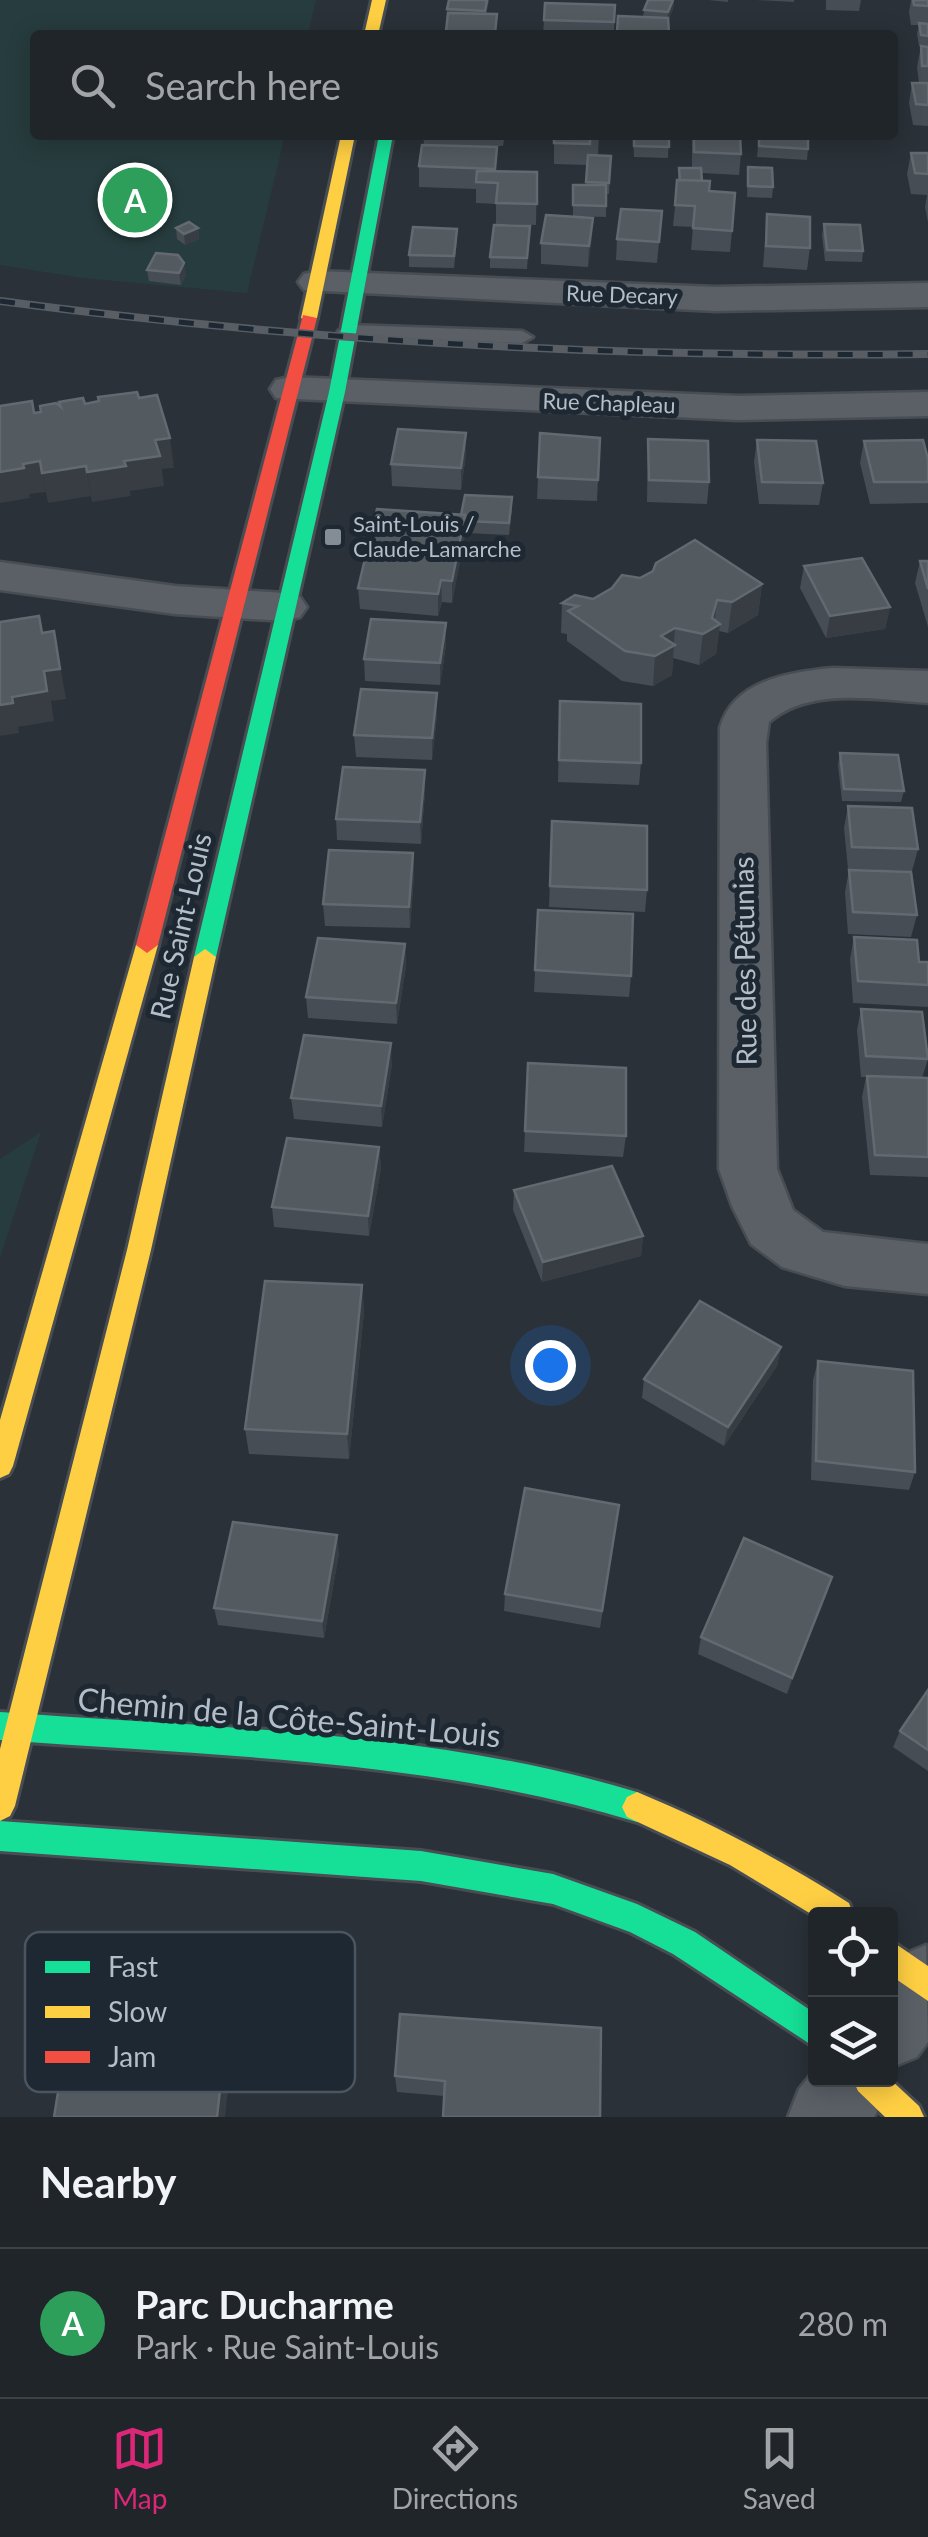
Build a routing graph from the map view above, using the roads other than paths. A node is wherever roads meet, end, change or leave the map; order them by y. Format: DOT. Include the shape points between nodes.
graph roads {
  1 [pos="379,0"];
  2 [pos="372,30"];
  3 [pos="347,140"];
  4 [pos="385,140"];
  5 [pos="317,282"];
  6 [pos="358,284"];
  7 [pos="928,295"];
  8 [pos="349,330"];
  9 [pos="522,338"];
  10 [pos="290,389"];
  11 [pos="337,392"];
  12 [pos="928,404"];
  13 [pos="0,576"];
  14 [pos="236,604"];
  15 [pos="284,607"];
  16 [pos="928,686"];
  17 [pos="928,1269"];
  18 [pos="0,1466"];
  19 [pos="10,1726"];
  20 [pos="0,1806"];
  21 [pos="0,1836"];
  22 [pos="828,1907"];
  23 [pos="808,2027"];
  24 [pos="849,2087"];
  25 [pos="876,2087"];
  26 [pos="827,2117"];
  27 [pos="908,2117"];
  1 -- 2 [label="street"];
  3 -- 5 [label="street, Rue Saint-Louis"];
  4 -- 6 [label="street, Rue Saint-Louis"];
  5 -- 6 [label="street, Rue Decary"];
  5 -- 10 [label="street, Rue Saint-Louis"];
  6 -- 7 [label="street, Rue Decary" via="716,299"];
  6 -- 8 [label="street, Rue Saint-Louis"];
  8 -- 9 [label="lane"];
  8 -- 11 [label="street, Rue Saint-Louis"];
  10 -- 11 [label="street, Rue Chapleau"];
  10 -- 14 [label="street, Rue Saint-Louis"];
  11 -- 12 [label="street, Rue Chapleau" via="738,408"];
  11 -- 15 [label="street, Rue Saint-Louis"];
  13 -- 14 [label="street"];
  14 -- 15 [label="street"];
  14 -- 18 [label="street, Rue Saint-Louis" via="94,1146"];
  15 -- 19 [label="street, Rue Saint-Louis" via="139,1250"];
  16 -- 17 [label="street, Rue des Pétunias" via="804,686 770,696 747,716 742,743 748,1169 773,1228 808,1251 865,1266"];
  19 -- 20 [label="street, Rue Saint-Louis"];
  19 -- 22 [label="street, Chemin de la Côte-Saint-Louis" via="363,1751 529,1773 644,1806 707,1833"];
  21 -- 23 [label="street" via="420,1865 527,1882 674,1938"];
  24 -- 26 [label="street"];
  25 -- 27 [label="street"];
}
